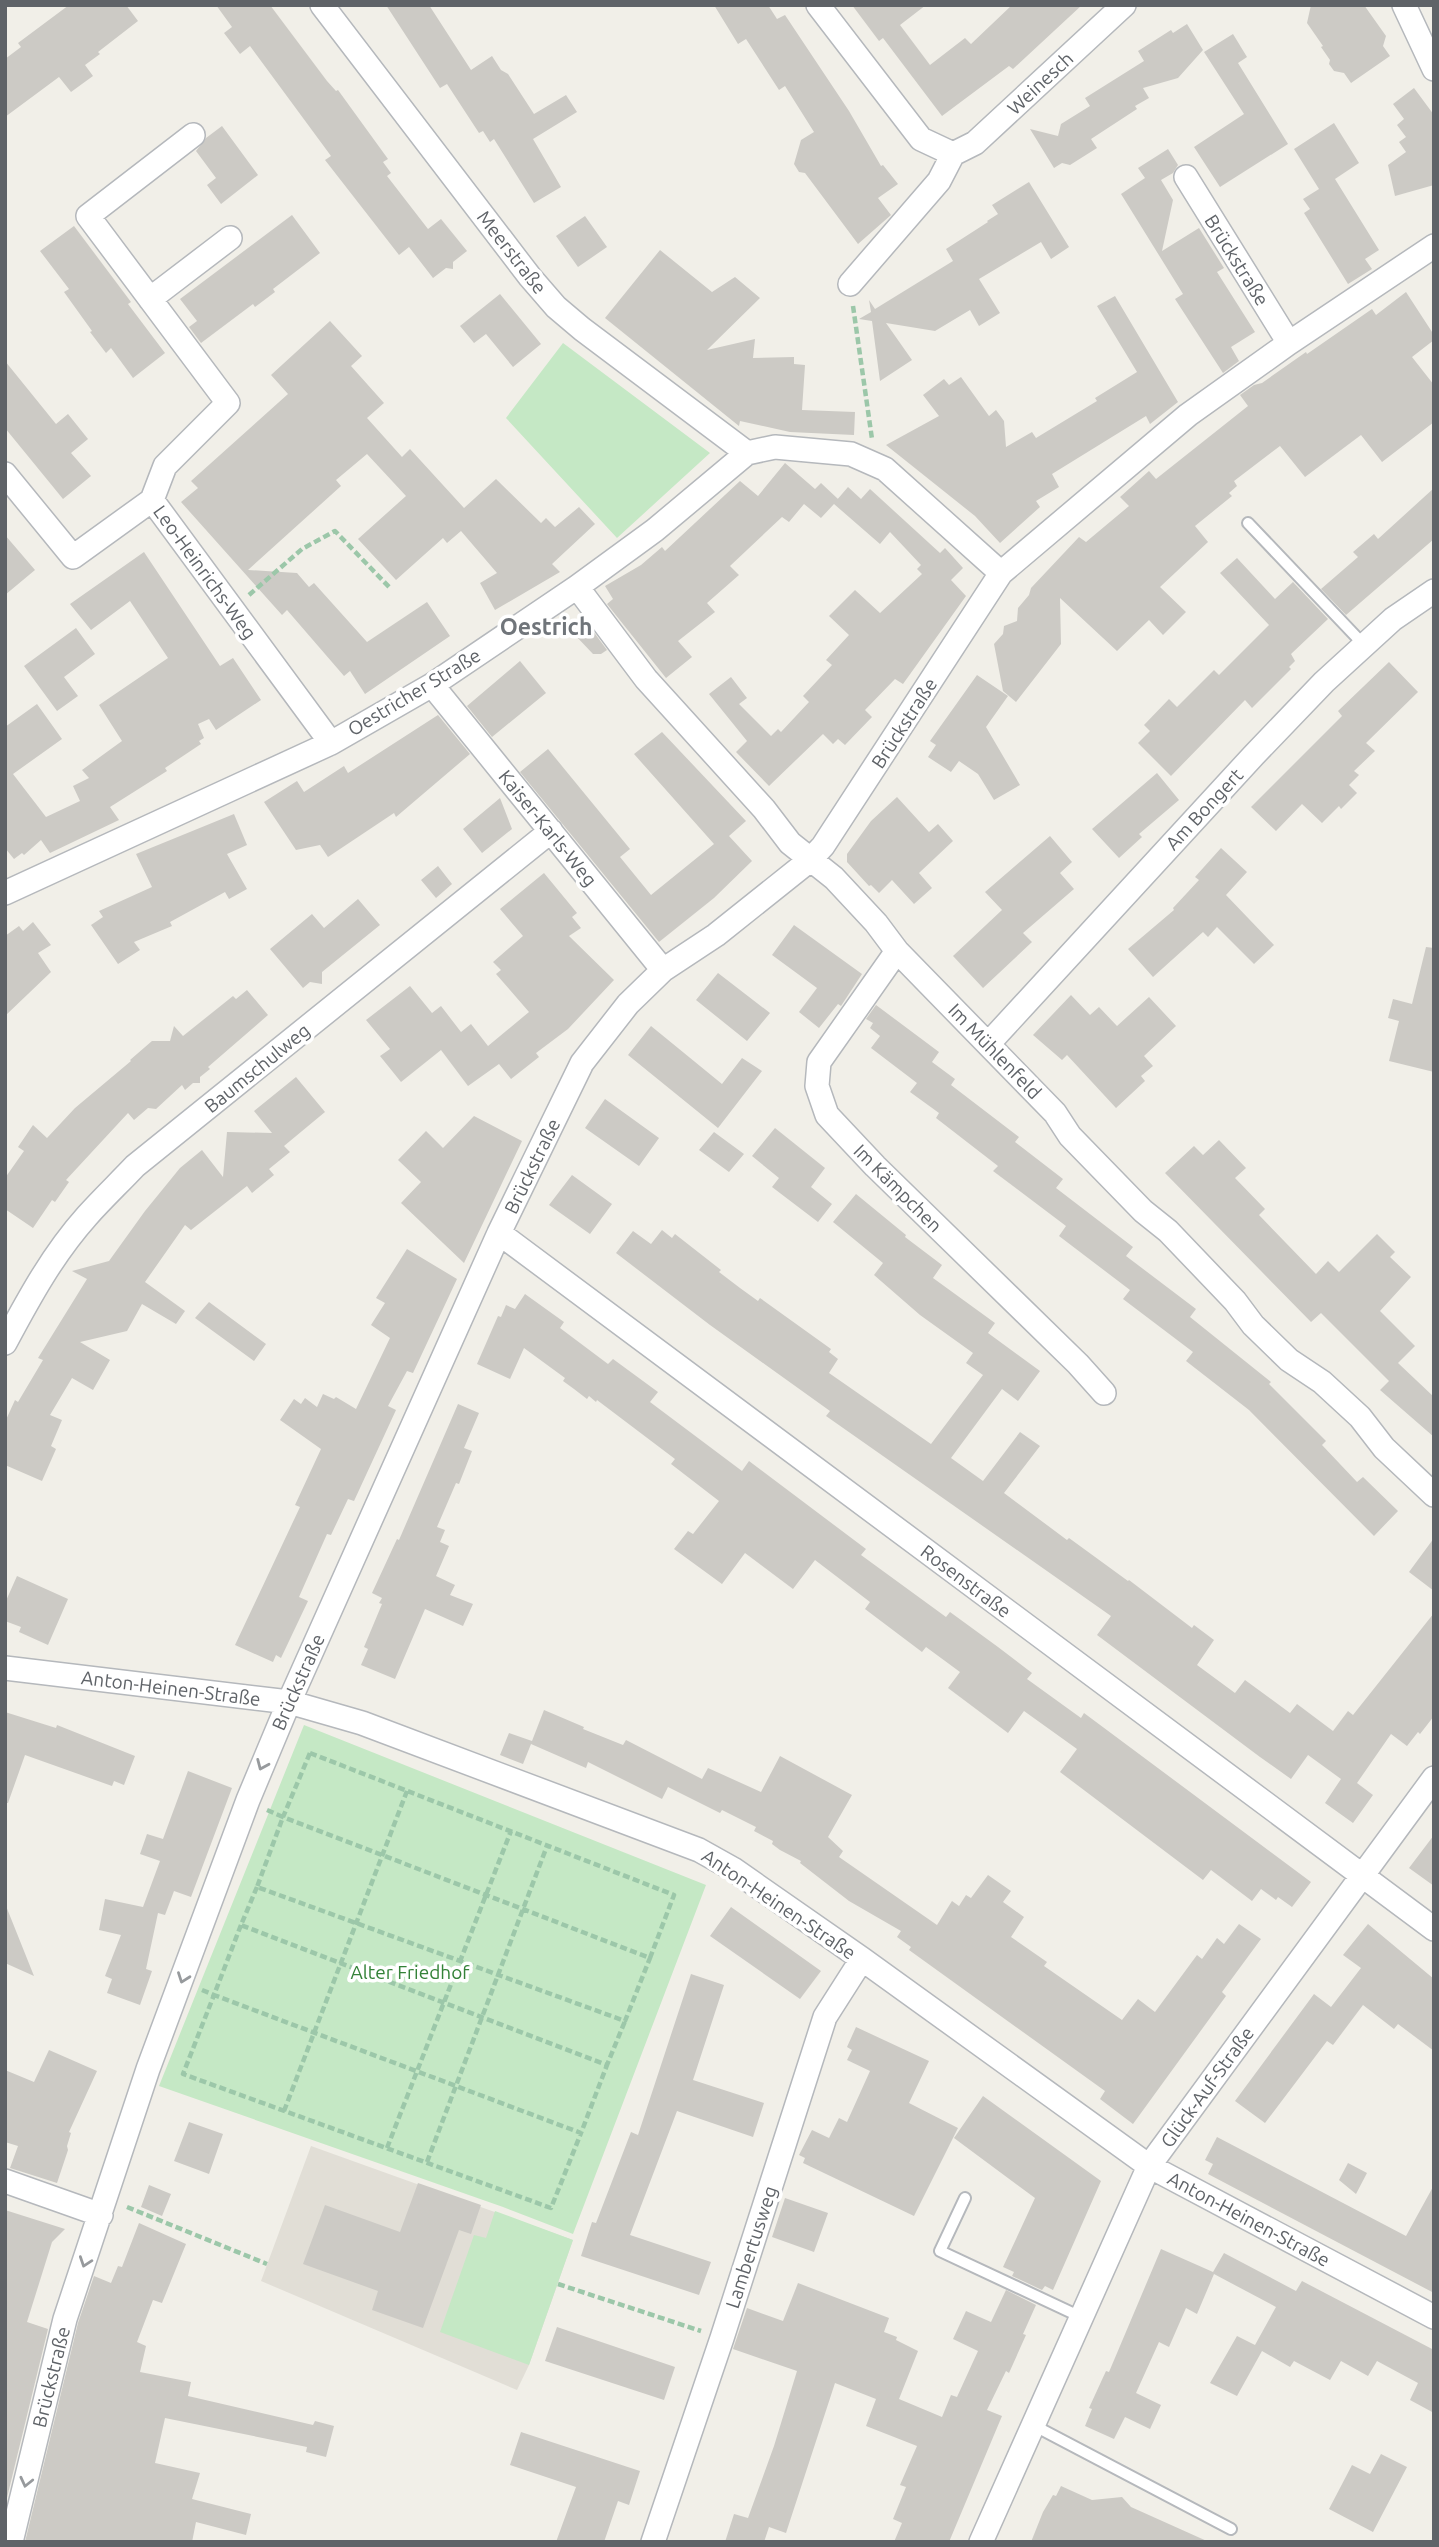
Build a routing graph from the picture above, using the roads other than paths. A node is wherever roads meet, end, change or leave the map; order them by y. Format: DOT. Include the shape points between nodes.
graph roads {
  1 [pos="322,5"];
  2 [pos="818,5"];
  3 [pos="1124,5"];
  4 [pos="1404,5"];
  5 [pos="1434,69"];
  6 [pos="193,135"];
  7 [pos="953,154"];
  8 [pos="1186,177"];
  9 [pos="230,238"];
  10 [pos="1434,246"];
  11 [pos="850,284"];
  12 [pos="150,299"];
  13 [pos="1289,343"];
  14 [pos="747,453"];
  15 [pos="5,474"];
  16 [pos="152,500"];
  17 [pos="1248,523"];
  18 [pos="1001,573"];
  19 [pos="577,587"];
  20 [pos="1434,591"];
  21 [pos="1364,646"];
  22 [pos="432,685"];
  23 [pos="331,743"];
  24 [pos="551,831"];
  25 [pos="810,860"];
  26 [pos="5,893"];
  27 [pos="897,951"];
  28 [pos="663,970"];
  29 [pos="989,1043"];
  30 [pos="499,1233"];
  31 [pos="5,1343"];
  32 [pos="1104,1393"];
  33 [pos="1434,1495"];
  34 [pos="5,1668"];
  35 [pos="289,1702"];
  36 [pos="1434,1778"];
  37 [pos="1361,1875"];
  38 [pos="1434,1928"];
  39 [pos="862,1959"];
  40 [pos="1149,2166"];
  41 [pos="5,2181"];
  42 [pos="965,2198"];
  43 [pos="102,2206"];
  44 [pos="1081,2317"];
  45 [pos="1434,2317"];
  46 [pos="1033,2425"];
  47 [pos="1231,2529"];
  48 [pos="11,2542"];
  49 [pos="653,2542"];
  50 [pos="981,2542"];
  1 -- 14 [label="street, Meerstraße" via="556,307"];
  2 -- 7 [label="street" via="921,139"];
  3 -- 7 [label="street, Weinesch" via="975,143"];
  4 -- 5 [label="street"];
  6 -- 12 [label="street" via="88,216"];
  7 -- 11 [label="street, Weinesch" via="939,181"];
  8 -- 13 [label="street, Brückstraße"];
  9 -- 12 [label="street"];
  10 -- 13 [label="street, Brückstraße"];
  12 -- 16 [label="street" via="228,403 165,466"];
  13 -- 18 [label="street, Brückstraße" via="1188,415"];
  14 -- 18 [label="street" via="775,447 868,460 885,469"];
  14 -- 19 [label="street, Oestricher Straße" via="655,530"];
  15 -- 16 [label="street, Leo-Heinrichs-Weg" via="73,557"];
  16 -- 23 [label="street, Leo-Heinrichs-Weg"];
  17 -- 21 [label="lane"];
  18 -- 25 [label="street, Brückstraße"];
  19 -- 22 [label="street, Oestricher Straße"];
  19 -- 25 [label="street, Im Mühlenfeld" via="646,678"];
  20 -- 21 [label="street, Am Bongert"];
  21 -- 29 [label="street, Am Bongert" via="1254,755"];
  22 -- 23 [label="street, Oestricher Straße"];
  22 -- 24 [label="street, Kaiser-Karls-Weg"];
  23 -- 26 [label="street, Oestricher Straße"];
  24 -- 28 [label="street, Kaiser-Karls-Weg"];
  24 -- 31 [label="street, Baumschulweg" via="135,1166 85,1217 32,1292"];
  25 -- 27 [label="street, Im Mühlenfeld" via="834,878"];
  25 -- 28 [label="street, Brückstraße" via="716,935"];
  27 -- 29 [label="street, Im Mühlenfeld"];
  27 -- 32 [label="street, Im Kämpchen" via="819,1062 817,1086 827,1115"];
  28 -- 30 [label="street, Brückstraße" via="628,1004 582,1063"];
  29 -- 33 [label="street, Im Mühlenfeld" via="1055,1113 1070,1136 1168,1231 1253,1325 1360,1417 1384,1448"];
  30 -- 35 [label="street, Brückstraße"];
  30 -- 37 [label="street, Rosenstraße"];
  34 -- 35 [label="street, Anton-Heinen-Straße"];
  35 -- 39 [label="street, Anton-Heinen-Straße" via="362,1723 699,1850"];
  35 -- 43 [label="street, Brückstraße, one-way" via="148,2069"];
  36 -- 37 [label="street, Glück-Auf-Straße"];
  37 -- 38 [label="street, Rosenstraße"];
  37 -- 40 [label="street, Glück-Auf-Straße"];
  39 -- 40 [label="street, Anton-Heinen-Straße"];
  39 -- 49 [label="street, Lambertusweg" via="825,2017"];
  40 -- 44 [label="street, Glück-Auf-Straße"];
  40 -- 45 [label="street, Anton-Heinen-Straße"];
  41 -- 43 [label="street"];
  42 -- 44 [label="lane" via="940,2251"];
  43 -- 48 [label="street, Brückstraße, one-way" via="65,2319"];
  44 -- 46 [label="street, Glück-Auf-Straße"];
  46 -- 47 [label="lane"];
  46 -- 50 [label="street, Glück-Auf-Straße"];
}
